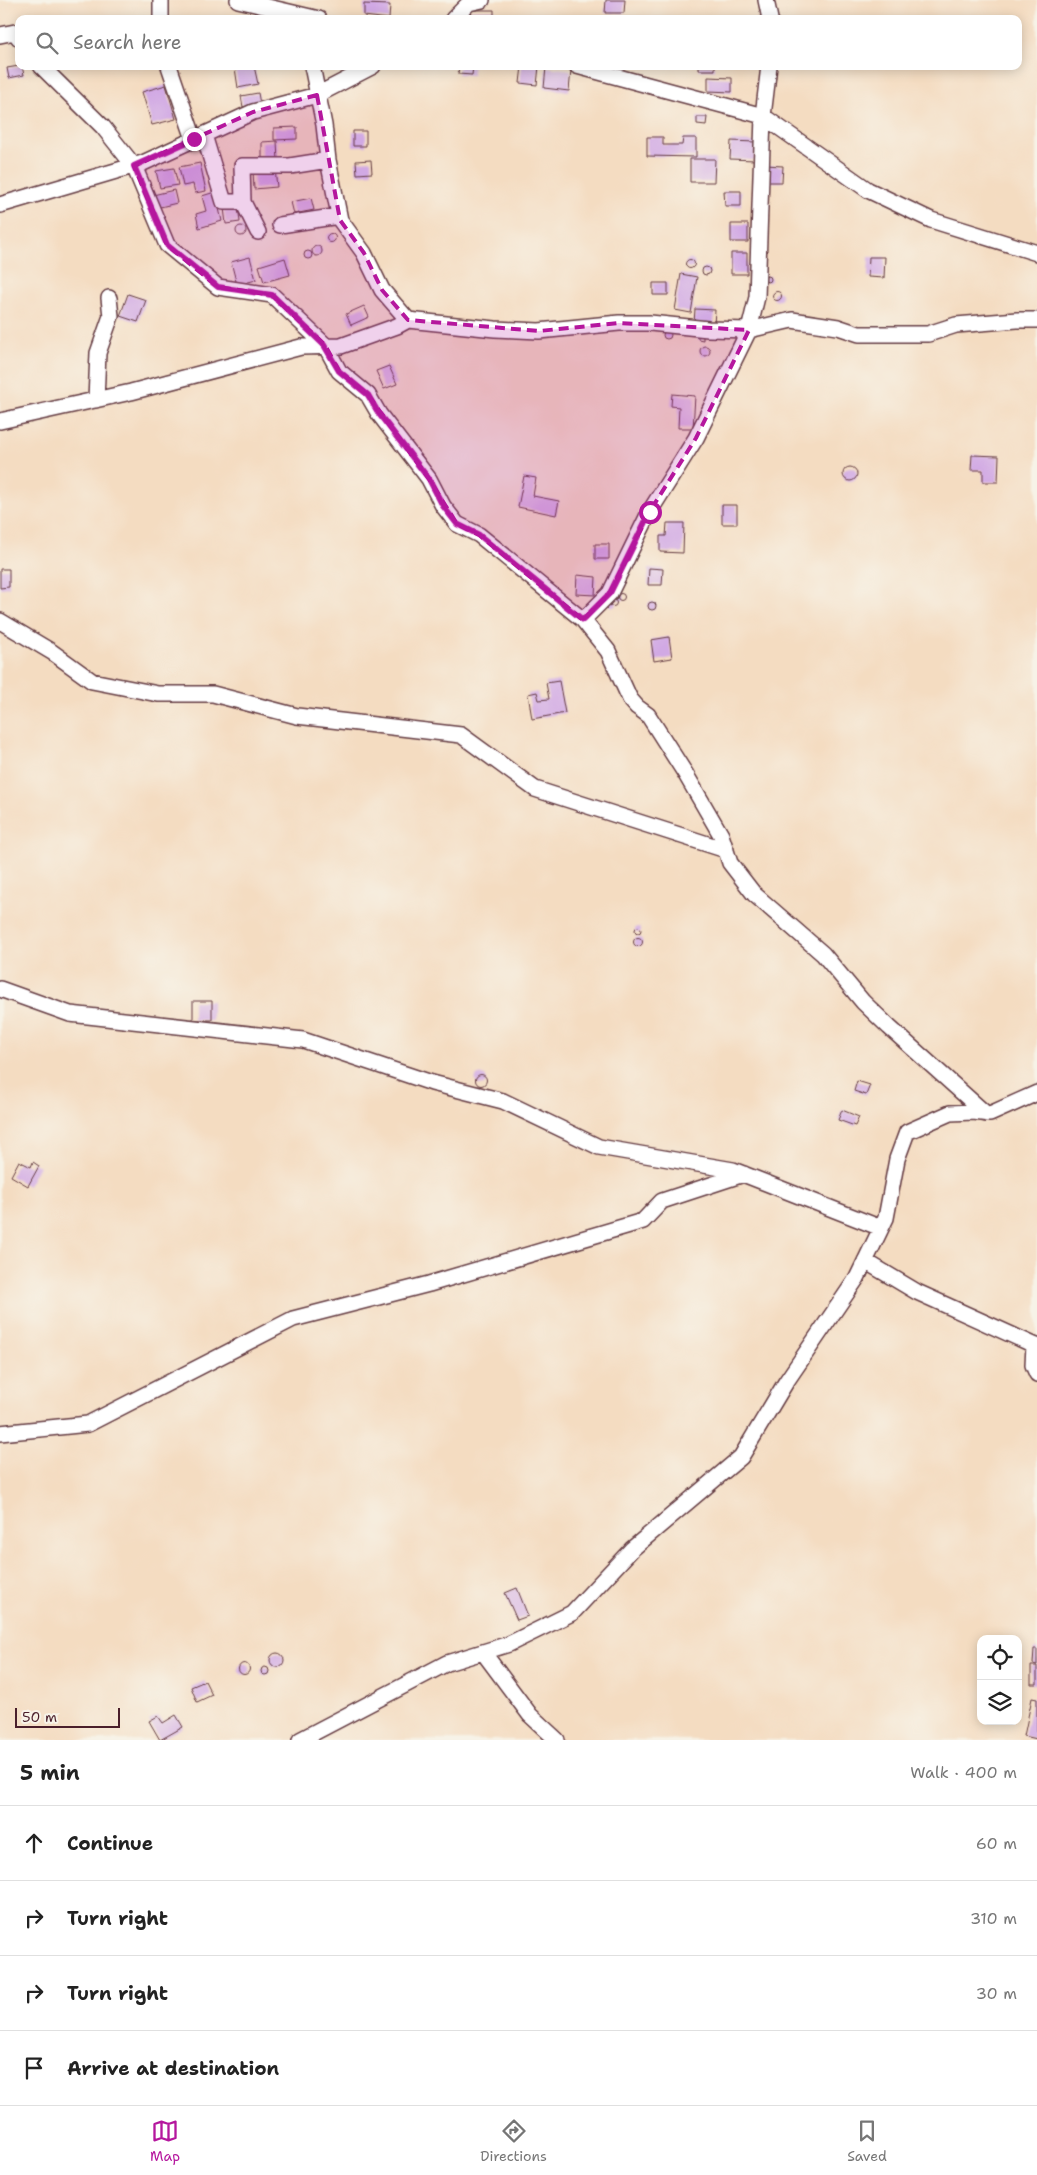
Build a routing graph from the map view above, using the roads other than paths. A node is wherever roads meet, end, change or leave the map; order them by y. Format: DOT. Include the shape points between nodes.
graph roads {
  1 [pos="161,0"];
  2 [pos="238,0"];
  3 [pos="482,0"];
  4 [pos="766,0"];
  5 [pos="161,15"];
  6 [pos="298,15"];
  7 [pos="457,15"];
  8 [pos="769,15"];
  9 [pos="15,32"];
  10 [pos="0,35"];
  11 [pos="45,70"];
  12 [pos="171,70"];
  13 [pos="313,70"];
  14 [pos="365,70"];
  15 [pos="592,70"];
  16 [pos="769,70"];
  17 [pos="316,95"];
  18 [pos="763,116"];
  19 [pos="199,137"];
  20 [pos="328,160"];
  21 [pos="134,166"];
  22 [pos="243,202"];
  23 [pos="0,205"];
  24 [pos="339,216"];
  25 [pos="280,225"];
  26 [pos="258,232"];
  27 [pos="1037,253"];
  28 [pos="109,298"];
  29 [pos="408,320"];
  30 [pos="1037,320"];
  31 [pos="749,330"];
  32 [pos="324,345"];
  33 [pos="96,400"];
  34 [pos="0,421"];
  35 [pos="583,620"];
  36 [pos="0,621"];
  37 [pos="726,850"];
  38 [pos="0,989"];
  39 [pos="1037,1093"];
  40 [pos="986,1114"];
  41 [pos="744,1174"];
  42 [pos="881,1228"];
  43 [pos="865,1261"];
  44 [pos="1035,1346"];
  45 [pos="1037,1374"];
  46 [pos="0,1433"];
  47 [pos="483,1652"];
  48 [pos="300,1740"];
  49 [pos="557,1740"];
  1 -- 5 [label="street"];
  2 -- 6 [label="street"];
  3 -- 7 [label="street" via="469,3"];
  4 -- 8 [label="street"];
  9 -- 10 [label="street"];
  11 -- 21 [label="street" via="102,127"];
  12 -- 19 [label="street"];
  13 -- 17 [label="street"];
  14 -- 17 [label="street"];
  15 -- 18 [label="street"];
  16 -- 18 [label="street"];
  17 -- 19 [label="street" via="253,112"];
  17 -- 20 [label="street"];
  18 -- 27 [label="street" via="868,190 932,220"];
  18 -- 31 [label="street" via="757,297"];
  19 -- 21 [label="street"];
  19 -- 22 [label="street" via="224,202"];
  20 -- 22 [label="street" via="290,166 242,166"];
  20 -- 24 [label="street"];
  21 -- 23 [label="street"];
  21 -- 32 [label="street" via="167,245 218,287 272,295"];
  22 -- 26 [label="street"];
  24 -- 25 [label="street"];
  24 -- 29 [label="street" via="364,254 382,290"];
  28 -- 33 [label="street" via="111,316 98,354"];
  29 -- 31 [label="street" via="540,331 619,323"];
  29 -- 32 [label="street" via="341,346"];
  30 -- 31 [label="street" via="956,325 928,334 859,334 838,327 792,320"];
  31 -- 35 [label="street" via="696,438 650,512 610,593"];
  32 -- 33 [label="street" via="301,347"];
  32 -- 35 [label="street" via="339,371 368,395 432,483 443,506 457,524 479,535"];
  33 -- 34 [label="street"];
  35 -- 37 [label="street" via="608,651 630,699 648,714 685,773 721,835"];
  36 -- 37 [label="street" via="92,681 158,694 212,694 297,716 461,735 535,789"];
  37 -- 40 [label="street" via="730,863 754,894 823,954 869,1009"];
  38 -- 41 [label="street" via="70,1014 303,1040 432,1084 503,1101 599,1147"];
  39 -- 40 [label="street"];
  40 -- 42 [label="street" via="950,1113 906,1132"];
  41 -- 42 [label="street"];
  41 -- 46 [label="street" via="662,1201 643,1221 429,1284 293,1319 88,1424"];
  42 -- 43 [label="street"];
  43 -- 44 [label="street" via="917,1292"];
  43 -- 47 [label="street" via="741,1457 632,1550 572,1613 509,1644"];
  44 -- 45 [label="street" via="1033,1365"];
  47 -- 48 [label="street" via="447,1663"];
  47 -- 49 [label="street" via="530,1715"];
}
